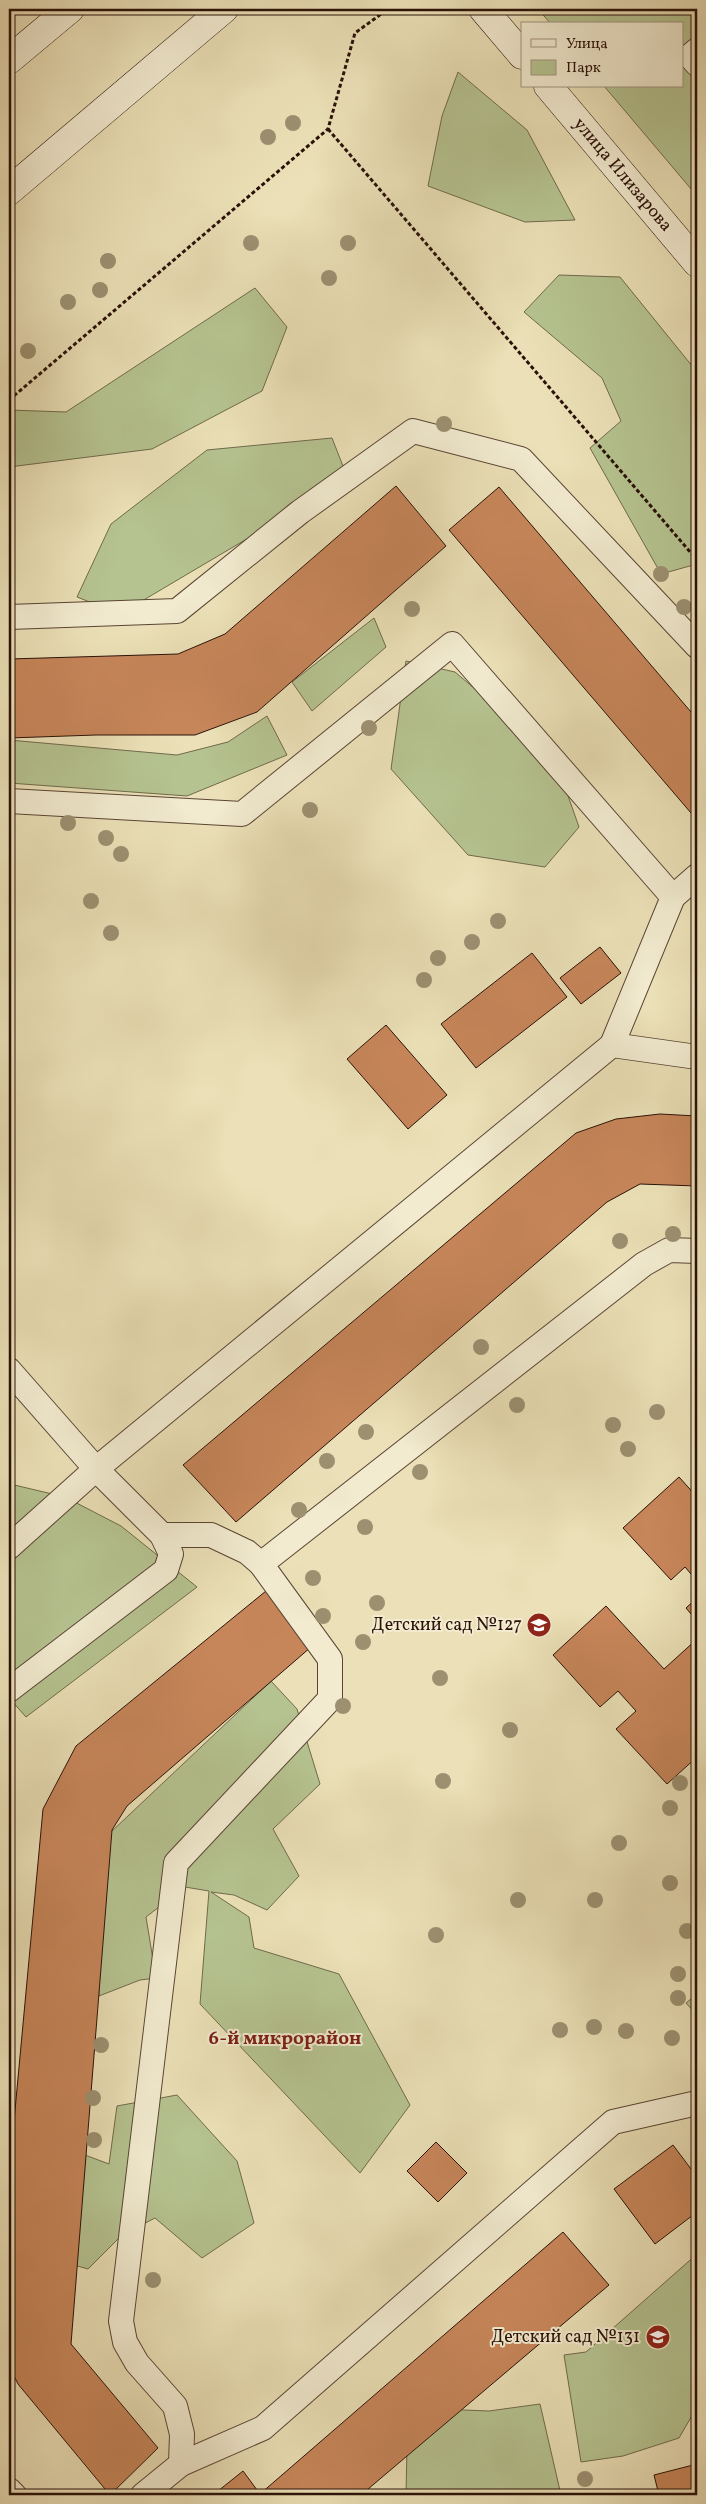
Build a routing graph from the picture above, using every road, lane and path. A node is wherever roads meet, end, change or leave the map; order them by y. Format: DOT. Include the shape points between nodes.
graph roads {
  1 [pos="70,9"];
  2 [pos="224,9"];
  3 [pos="388,9"];
  4 [pos="483,9"];
  5 [pos="697,50"];
  6 [pos="521,54"];
  7 [pos="9,60"];
  8 [pos="697,64"];
  9 [pos="550,88"];
  10 [pos="328,129"];
  11 [pos="9,190"];
  12 [pos="697,263"];
  13 [pos="9,400"];
  14 [pos="697,560"];
  15 [pos="9,616"];
  16 [pos="697,646"];
  17 [pos="9,801"];
  18 [pos="697,876"];
  19 [pos="673,897"];
  20 [pos="612,1045"];
  21 [pos="697,1057"];
  22 [pos="697,1251"];
  23 [pos="9,1370"];
  24 [pos="96,1469"];
  25 [pos="162,1535"];
  26 [pos="9,1547"];
  27 [pos="261,1564"];
  28 [pos="9,1690"];
  29 [pos="697,2103"];
  30 [pos="181,2464"];
  31 [pos="9,2490"];
  32 [pos="14,2495"];
  33 [pos="143,2495"];
  1 -- 7 [label="main road"];
  2 -- 11 [label="main road"];
  3 -- 10 [label="path" via="355,33"];
  4 -- 6 [label="main road"];
  5 -- 8 [label="lane" via="690,56"];
  9 -- 12 [label="main road, улица Илизарова"];
  10 -- 13 [label="path"];
  10 -- 14 [label="path"];
  15 -- 16 [label="lane" via="177,611 300,512 413,431 520,459"];
  17 -- 19 [label="lane" via="242,814 452,644"];
  18 -- 19 [label="lane"];
  19 -- 20 [label="lane"];
  20 -- 21 [label="lane"];
  20 -- 24 [label="lane"];
  22 -- 27 [label="lane" via="669,1250 644,1264"];
  23 -- 24 [label="lane"];
  24 -- 25 [label="lane"];
  24 -- 26 [label="lane"];
  25 -- 27 [label="lane" via="211,1535 247,1552"];
  25 -- 28 [label="lane" via="171,1554 166,1570"];
  27 -- 30 [label="lane" via="330,1659 330,1699 176,1863 121,2321 125,2342 138,2364 176,2406 182,2434"];
  29 -- 30 [label="lane" via="613,2122 263,2428"];
  30 -- 33 [label="lane"];
  31 -- 32 [label="lane"];
}
